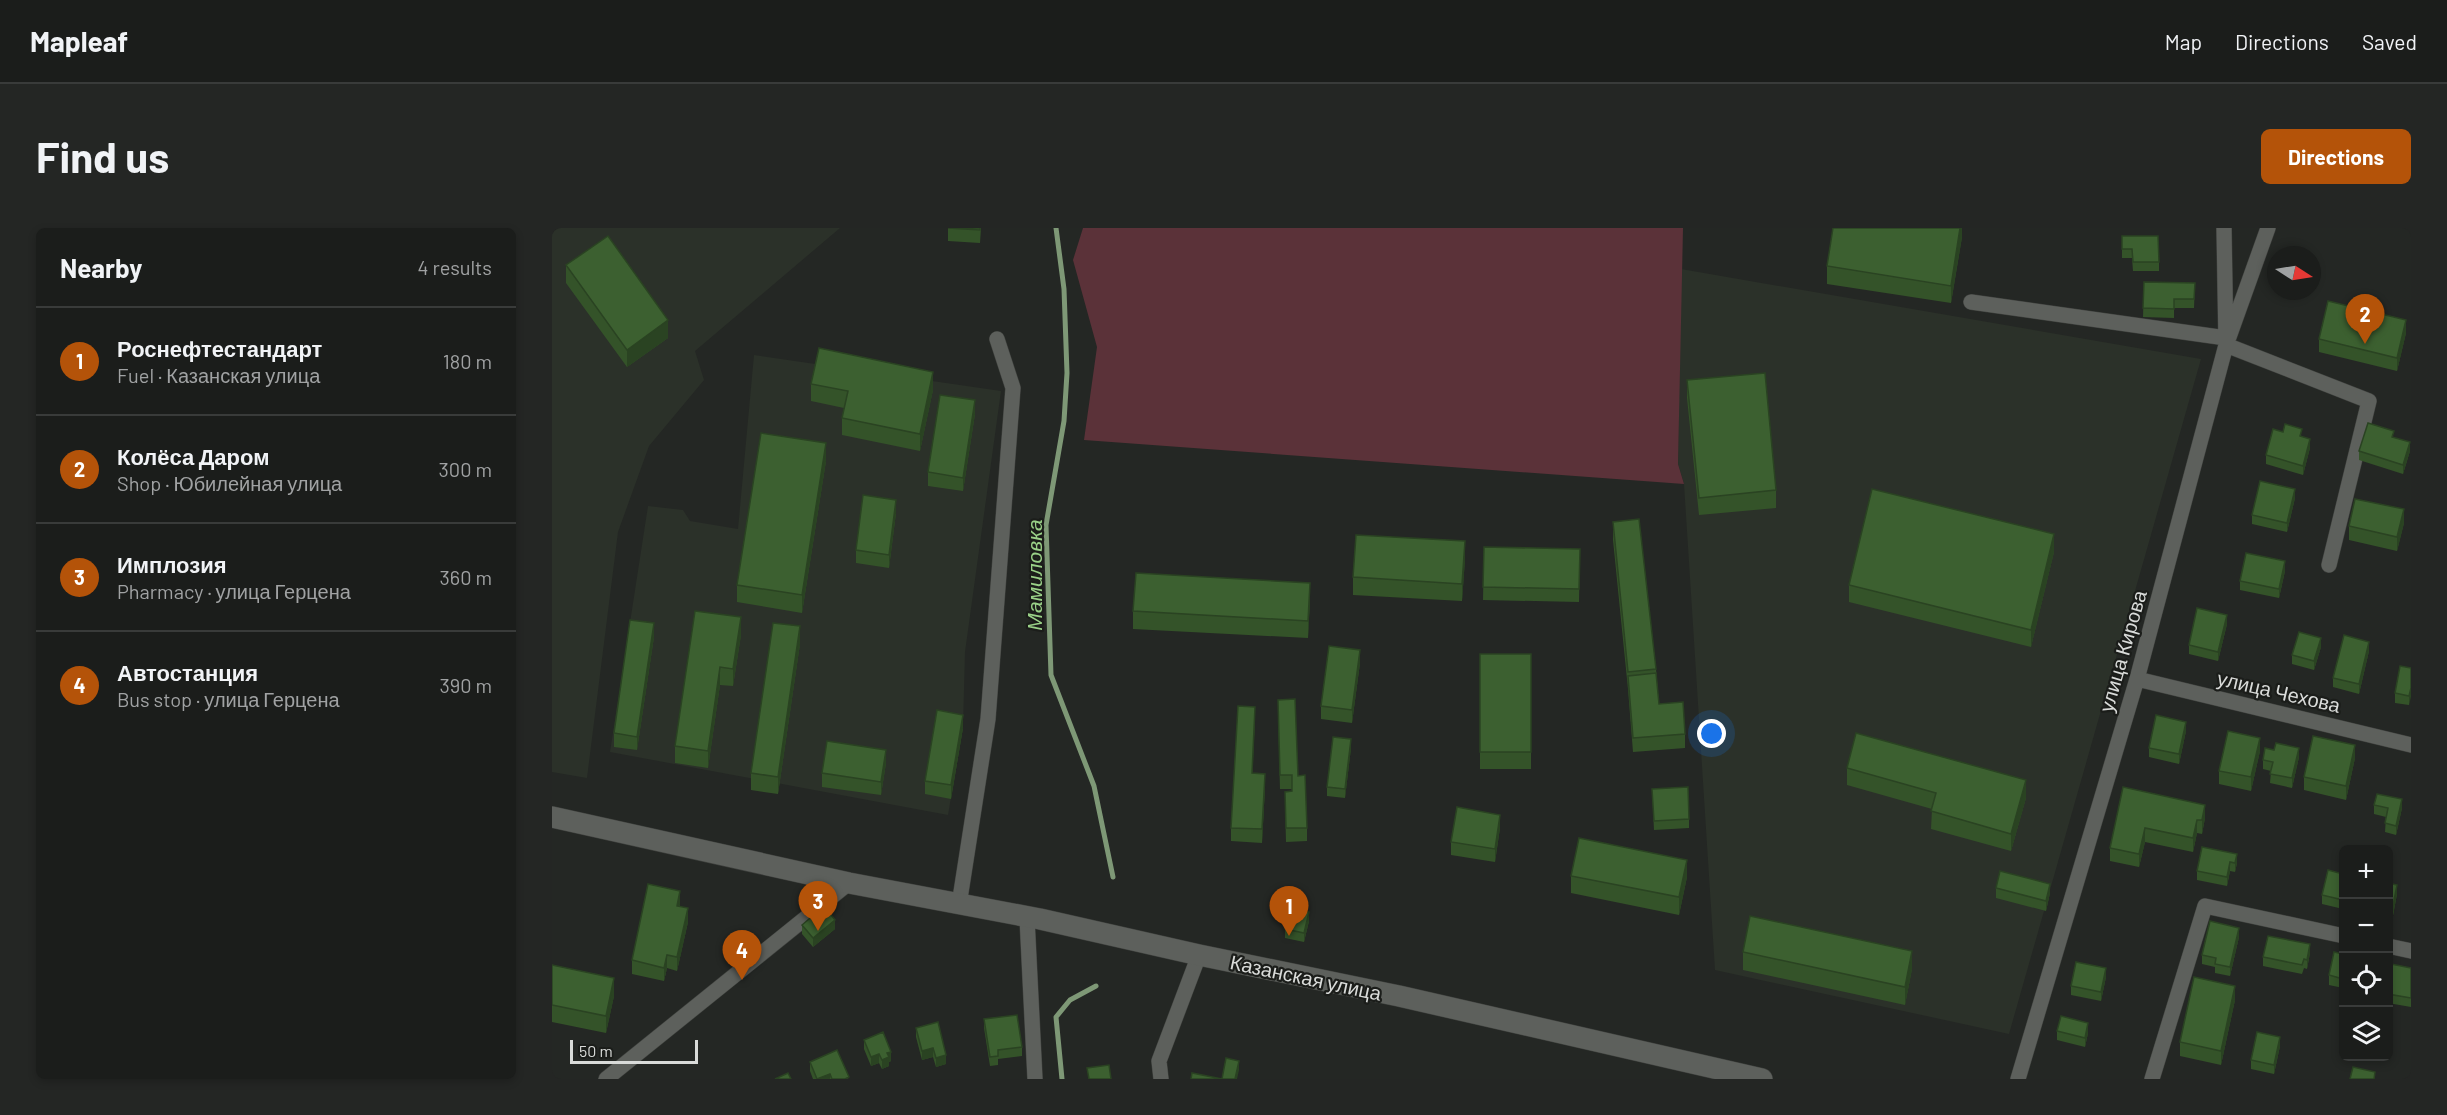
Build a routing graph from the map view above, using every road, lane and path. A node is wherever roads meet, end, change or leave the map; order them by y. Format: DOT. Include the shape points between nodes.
graph roads {
  1 [pos="2224,228"];
  2 [pos="2268,228"];
  3 [pos="1971,302"];
  4 [pos="997,339"];
  5 [pos="2226,341"];
  6 [pos="2329,565"];
  7 [pos="2137,679"];
  8 [pos="2411,745"];
  9 [pos="552,817"];
  10 [pos="849,883"];
  11 [pos="959,905"];
  12 [pos="1027,918"];
  13 [pos="2339,935"];
  14 [pos="2393,947"];
  15 [pos="2411,951"];
  16 [pos="1199,955"];
  17 [pos="606,1079"];
  18 [pos="1035,1079"];
  19 [pos="1161,1079"];
  20 [pos="1762,1079"];
  21 [pos="2018,1079"];
  22 [pos="2152,1079"];
  1 -- 5 [label="street, улица Кирова"];
  2 -- 5 [label="street"];
  3 -- 5 [label="street"];
  4 -- 11 [label="street" via="1013,388 988,719"];
  5 -- 6 [label="street" via="2369,401"];
  5 -- 7 [label="street, улица Кирова"];
  7 -- 8 [label="street, улица Чехова"];
  7 -- 21 [label="street, улица Кирова"];
  9 -- 10 [label="street, Казанская улица"];
  10 -- 11 [label="street, Казанская улица"];
  10 -- 17 [label="street"];
  11 -- 12 [label="street, Казанская улица"];
  12 -- 16 [label="street, Казанская улица"];
  12 -- 18 [label="street"];
  13 -- 22 [label="street" via="2205,906"];
  14 -- 15 [label="street"];
  16 -- 19 [label="street" via="1160,1061"];
  16 -- 20 [label="street, Казанская улица"];
}
